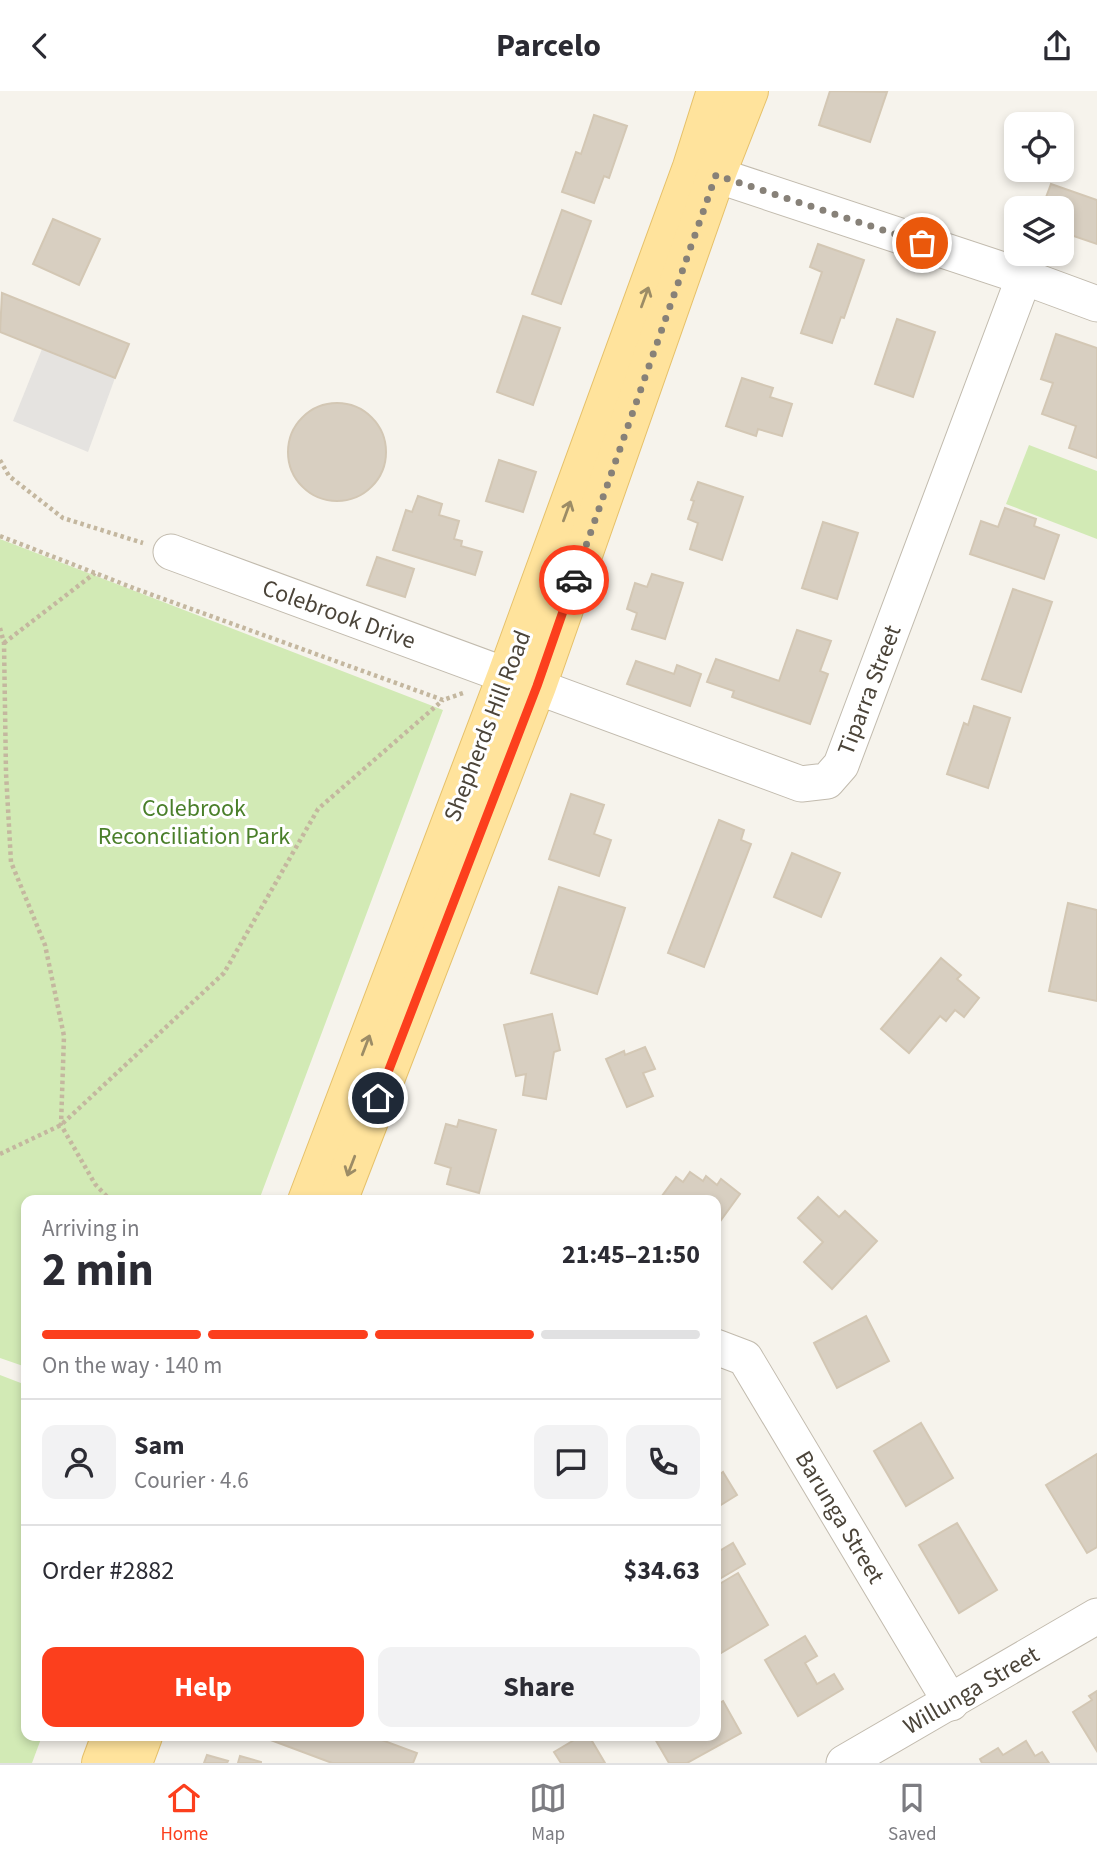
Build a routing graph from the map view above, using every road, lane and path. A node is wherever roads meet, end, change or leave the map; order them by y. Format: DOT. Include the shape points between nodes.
graph roads {
  1 [pos="716,91"];
  2 [pos="749,91"];
  3 [pos="704,171"];
  4 [pos="1024,277"];
  5 [pos="1097,304"];
  6 [pos="0,460"];
  7 [pos="0,536"];
  8 [pos="170,552"];
  9 [pos="96,573"];
  10 [pos="0,628"];
  11 [pos="4,643"];
  12 [pos="522,681"];
  13 [pos="443,700"];
  14 [pos="61,1125"];
  15 [pos="0,1154"];
  16 [pos="105,1195"];
  17 [pos="309,1195"];
  18 [pos="340,1195"];
  19 [pos="721,1349"];
  20 [pos="1097,1616"];
  21 [pos="951,1703"];
  22 [pos="109,1741"];
  23 [pos="141,1741"];
  24 [pos="101,1763"];
  25 [pos="133,1763"];
  26 [pos="844,1763"];
  1 -- 3 [label="main road, Shepherds Hill Road"];
  2 -- 3 [label="main road, Shepherds Hill Road"];
  3 -- 4 [label="street"];
  3 -- 12 [label="main road, Shepherds Hill Road"];
  4 -- 5 [label="street"];
  4 -- 12 [label="street, Tiparra Street" via="841,765 827,781 801,784"];
  6 -- 8 [label="path" via="9,476 63,518"];
  7 -- 9 [label="path"];
  8 -- 12 [label="street, Colebrook Drive"];
  9 -- 11 [label="path"];
  9 -- 13 [label="path"];
  10 -- 11 [label="path"];
  11 -- 14 [label="path" via="12,862 45,945 64,1036"];
  12 -- 13 [label="path"];
  17 -- 12 [label="main road, Shepherds Hill Road, one-way"];
  12 -- 18 [label="main road, Shepherds Hill Road, one-way"];
  13 -- 14 [label="path" via="318,809 223,973"];
  14 -- 15 [label="path"];
  14 -- 16 [label="path"];
  19 -- 21 [label="street, Barunga Street" via="745,1358"];
  20 -- 21 [label="street, Willunga Street"];
  21 -- 26 [label="street, Willunga Street"];
  22 -- 24 [label="main road"];
  23 -- 25 [label="main road"];
}
